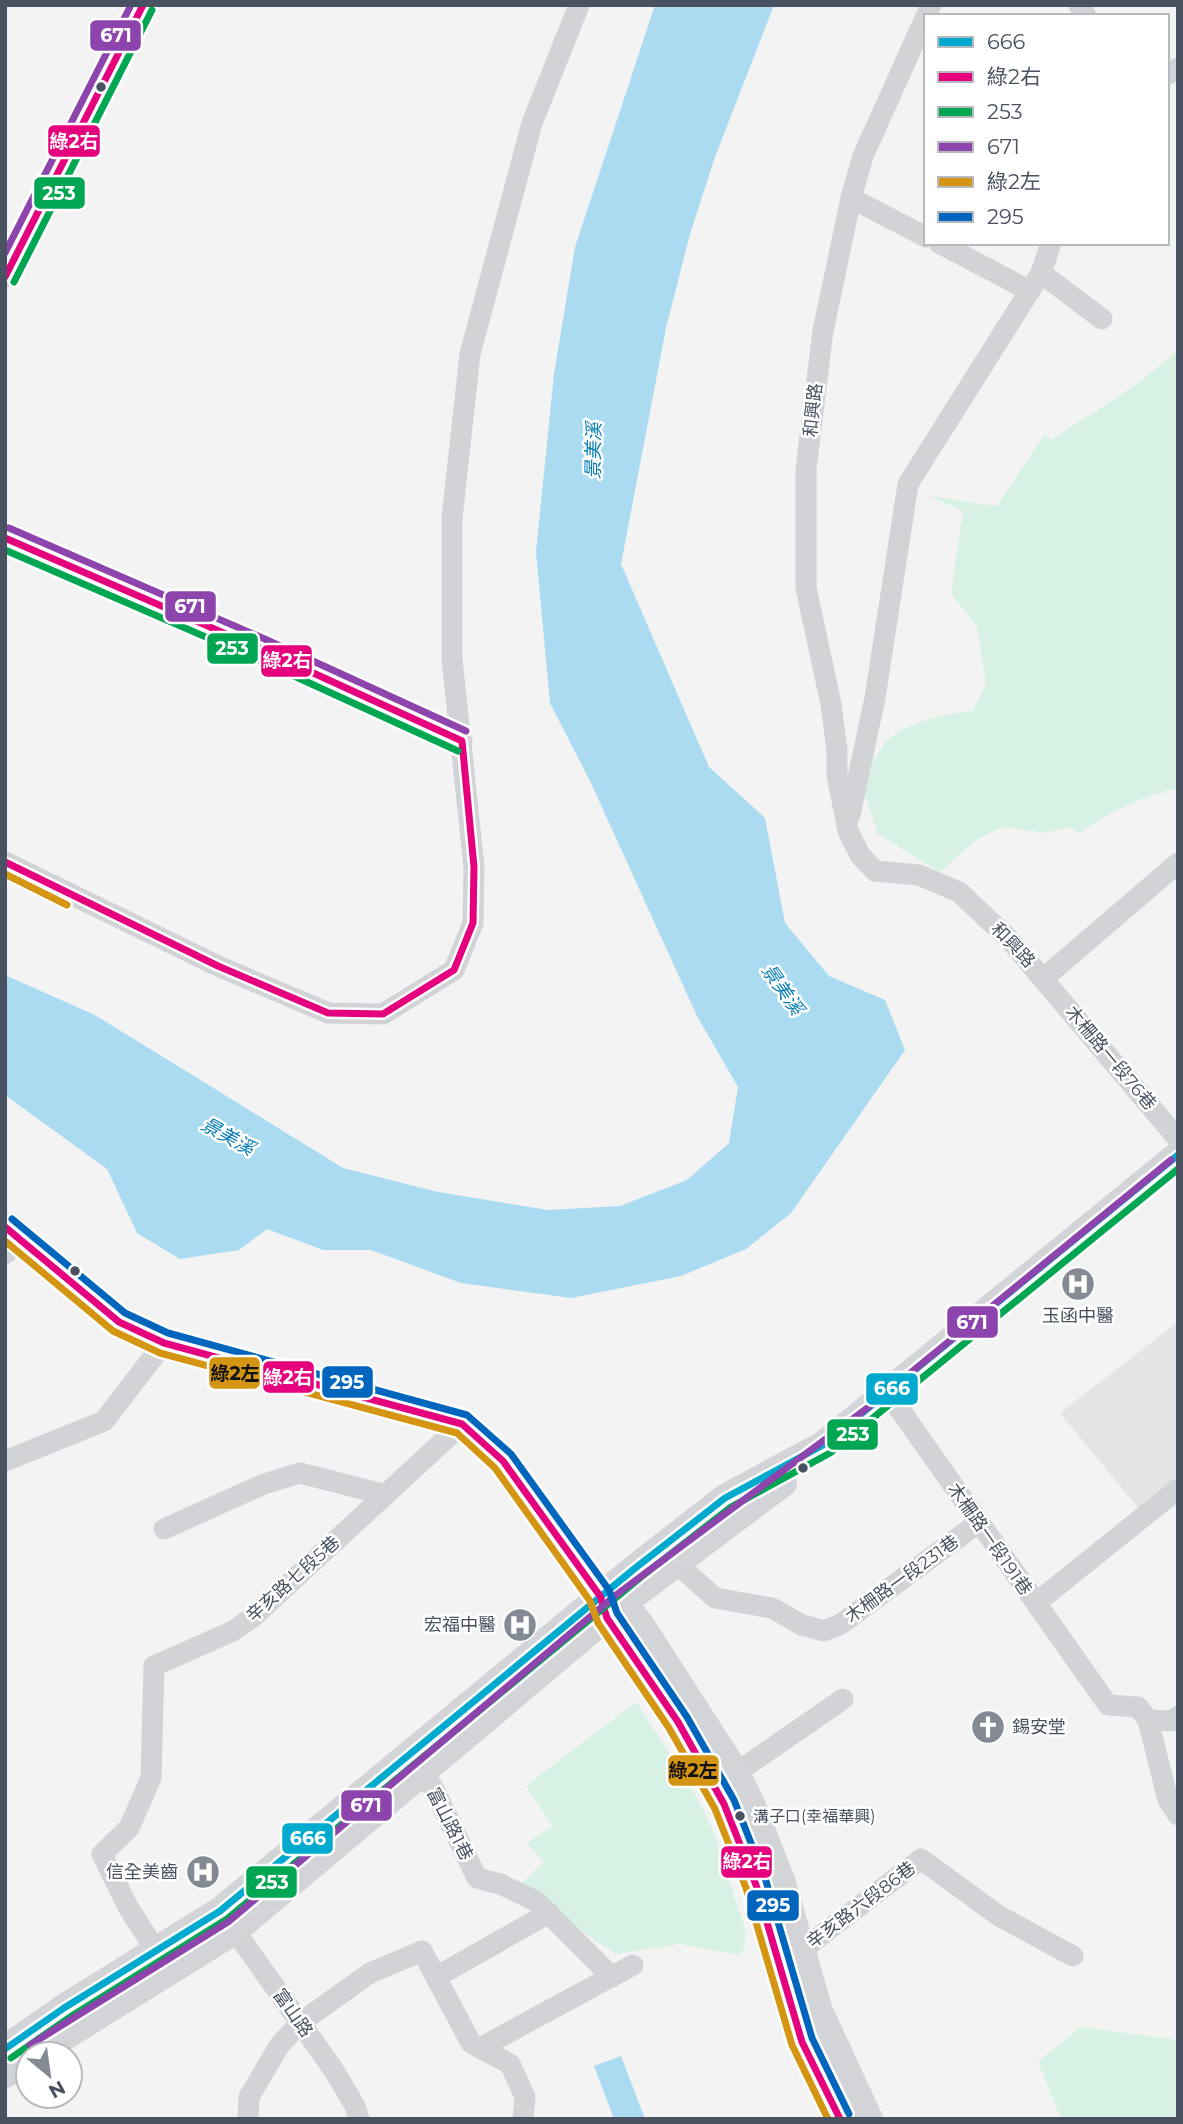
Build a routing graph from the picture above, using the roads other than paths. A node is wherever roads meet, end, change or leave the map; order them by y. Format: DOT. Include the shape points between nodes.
graph roads {
  1 [pos="143,5"];
  2 [pos="579,5"];
  3 [pos="924,21"];
  4 [pos="851,198"];
  5 [pos="924,235"];
  6 [pos="944,245"];
  7 [pos="1050,245"];
  8 [pos="5,277"];
  9 [pos="1036,282"];
  10 [pos="1102,319"];
  11 [pos="5,538"];
  12 [pos="462,741"];
  13 [pos="848,831"];
  14 [pos="5,862"];
  15 [pos="1178,863"];
  16 [pos="1044,978"];
  17 [pos="1178,1139"];
  18 [pos="1178,1155"];
  19 [pos="1178,1168"];
  20 [pos="10,1240"];
  21 [pos="164,1343"];
  22 [pos="890,1398"];
  23 [pos="462,1424"];
  24 [pos="5,1461"];
  25 [pos="1178,1489"];
  26 [pos="386,1495"];
  27 [pos="978,1523"];
  28 [pos="164,1529"];
  29 [pos="675,1562"];
  30 [pos="1036,1604"];
  31 [pos="610,1606"];
  32 [pos="843,1699"];
  33 [pos="1178,1716"];
  34 [pos="1148,1720"];
  35 [pos="424,1773"];
  36 [pos="737,1773"];
  37 [pos="1171,1790"];
  38 [pos="1178,1815"];
  39 [pos="1178,1830"];
  40 [pos="550,1913"];
  41 [pos="227,1921"];
  42 [pos="802,1950"];
  43 [pos="156,1951"];
  44 [pos="1073,1956"];
  45 [pos="633,1965"];
  46 [pos="436,1977"];
  47 [pos="612,1977"];
  48 [pos="300,2024"];
  49 [pos="56,2040"];
  50 [pos="480,2048"];
  51 [pos="5,2049"];
  52 [pos="248,2119"];
  53 [pos="359,2119"];
  54 [pos="523,2119"];
  55 [pos="840,2119"];
  56 [pos="869,2119"];
  1 -- 8 [label="street"];
  2 -- 12 [label="street" via="531,123 470,354 452,518 452,659"];
  3 -- 4 [label="street, 和興路" via="863,156"];
  4 -- 5 [label="street"];
  4 -- 13 [label="street, 和興路" via="822,342 806,469 806,588 831,704"];
  6 -- 9 [label="street"];
  7 -- 9 [label="street"];
  9 -- 10 [label="street"];
  9 -- 13 [label="street" via="908,484 875,698"];
  11 -- 12 [label="street"];
  12 -- 14 [label="street" via="474,867 473,923 454,970 383,1014 328,1013 218,966"];
  13 -- 16 [label="street, 和興路" via="860,855 876,871 919,875 959,892"];
  15 -- 16 [label="street"];
  16 -- 17 [label="street, 木柵路一段76巷"];
  18 -- 22 [label="main road"];
  19 -- 22 [label="main road"];
  20 -- 21 [label="main road" via="119,1322"];
  21 -- 23 [label="main road"];
  21 -- 24 [label="street" via="104,1421"];
  22 -- 27 [label="street, 木柵路一段191巷"];
  22 -- 29 [label="main road"];
  22 -- 31 [label="main road" via="823,1445 725,1498"];
  23 -- 26 [label="street, 辛亥路七段5巷"];
  23 -- 31 [label="main road" via="503,1461"];
  25 -- 30 [label="street, 木柵路一段191巷"];
  26 -- 28 [label="street" via="300,1474 264,1484"];
  26 -- 43 [label="street, 辛亥路七段5巷" via="253,1617 233,1631 154,1666 151,1778 129,1828 102,1854"];
  27 -- 29 [label="street, 木柵路一段231巷" via="841,1624 824,1631 772,1608 715,1598"];
  27 -- 30 [label="street, 木柵路一段191巷"];
  29 -- 31 [label="main road"];
  30 -- 34 [label="street" via="1108,1705 1138,1707"];
  31 -- 35 [label="main road"];
  31 -- 36 [label="main road" via="640,1624"];
  31 -- 41 [label="main road"];
  31 -- 55 [label="main road" via="718,1790 737,1831 803,2043"];
  32 -- 36 [label="street"];
  33 -- 34 [label="street" via="1172,1721"];
  34 -- 37 [label="street"];
  35 -- 40 [label="street, 富山路1巷" via="477,1878 536,1901"];
  35 -- 41 [label="main road"];
  36 -- 42 [label="main road" via="781,1880"];
  37 -- 38 [label="street" via="1168,1800"];
  37 -- 39 [label="street" via="1155,1807 1163,1822"];
  40 -- 46 [label="street"];
  40 -- 47 [label="street, 富山路1巷"];
  41 -- 43 [label="main road"];
  41 -- 48 [label="street, 富山路"];
  41 -- 49 [label="main road"];
  42 -- 44 [label="street, 辛亥路六段86巷" via="921,1859 999,1916"];
  42 -- 56 [label="main road" via="819,2011"];
  43 -- 51 [label="main road"];
  45 -- 47 [label="street"];
  46 -- 48 [label="street" via="422,1951 370,1973"];
  46 -- 50 [label="street" via="471,2043"];
  47 -- 50 [label="street"];
  48 -- 52 [label="street" via="279,2046 250,2097"];
  48 -- 53 [label="street, 富山路" via="338,2078"];
  50 -- 54 [label="street" via="510,2064 525,2097"];
}
